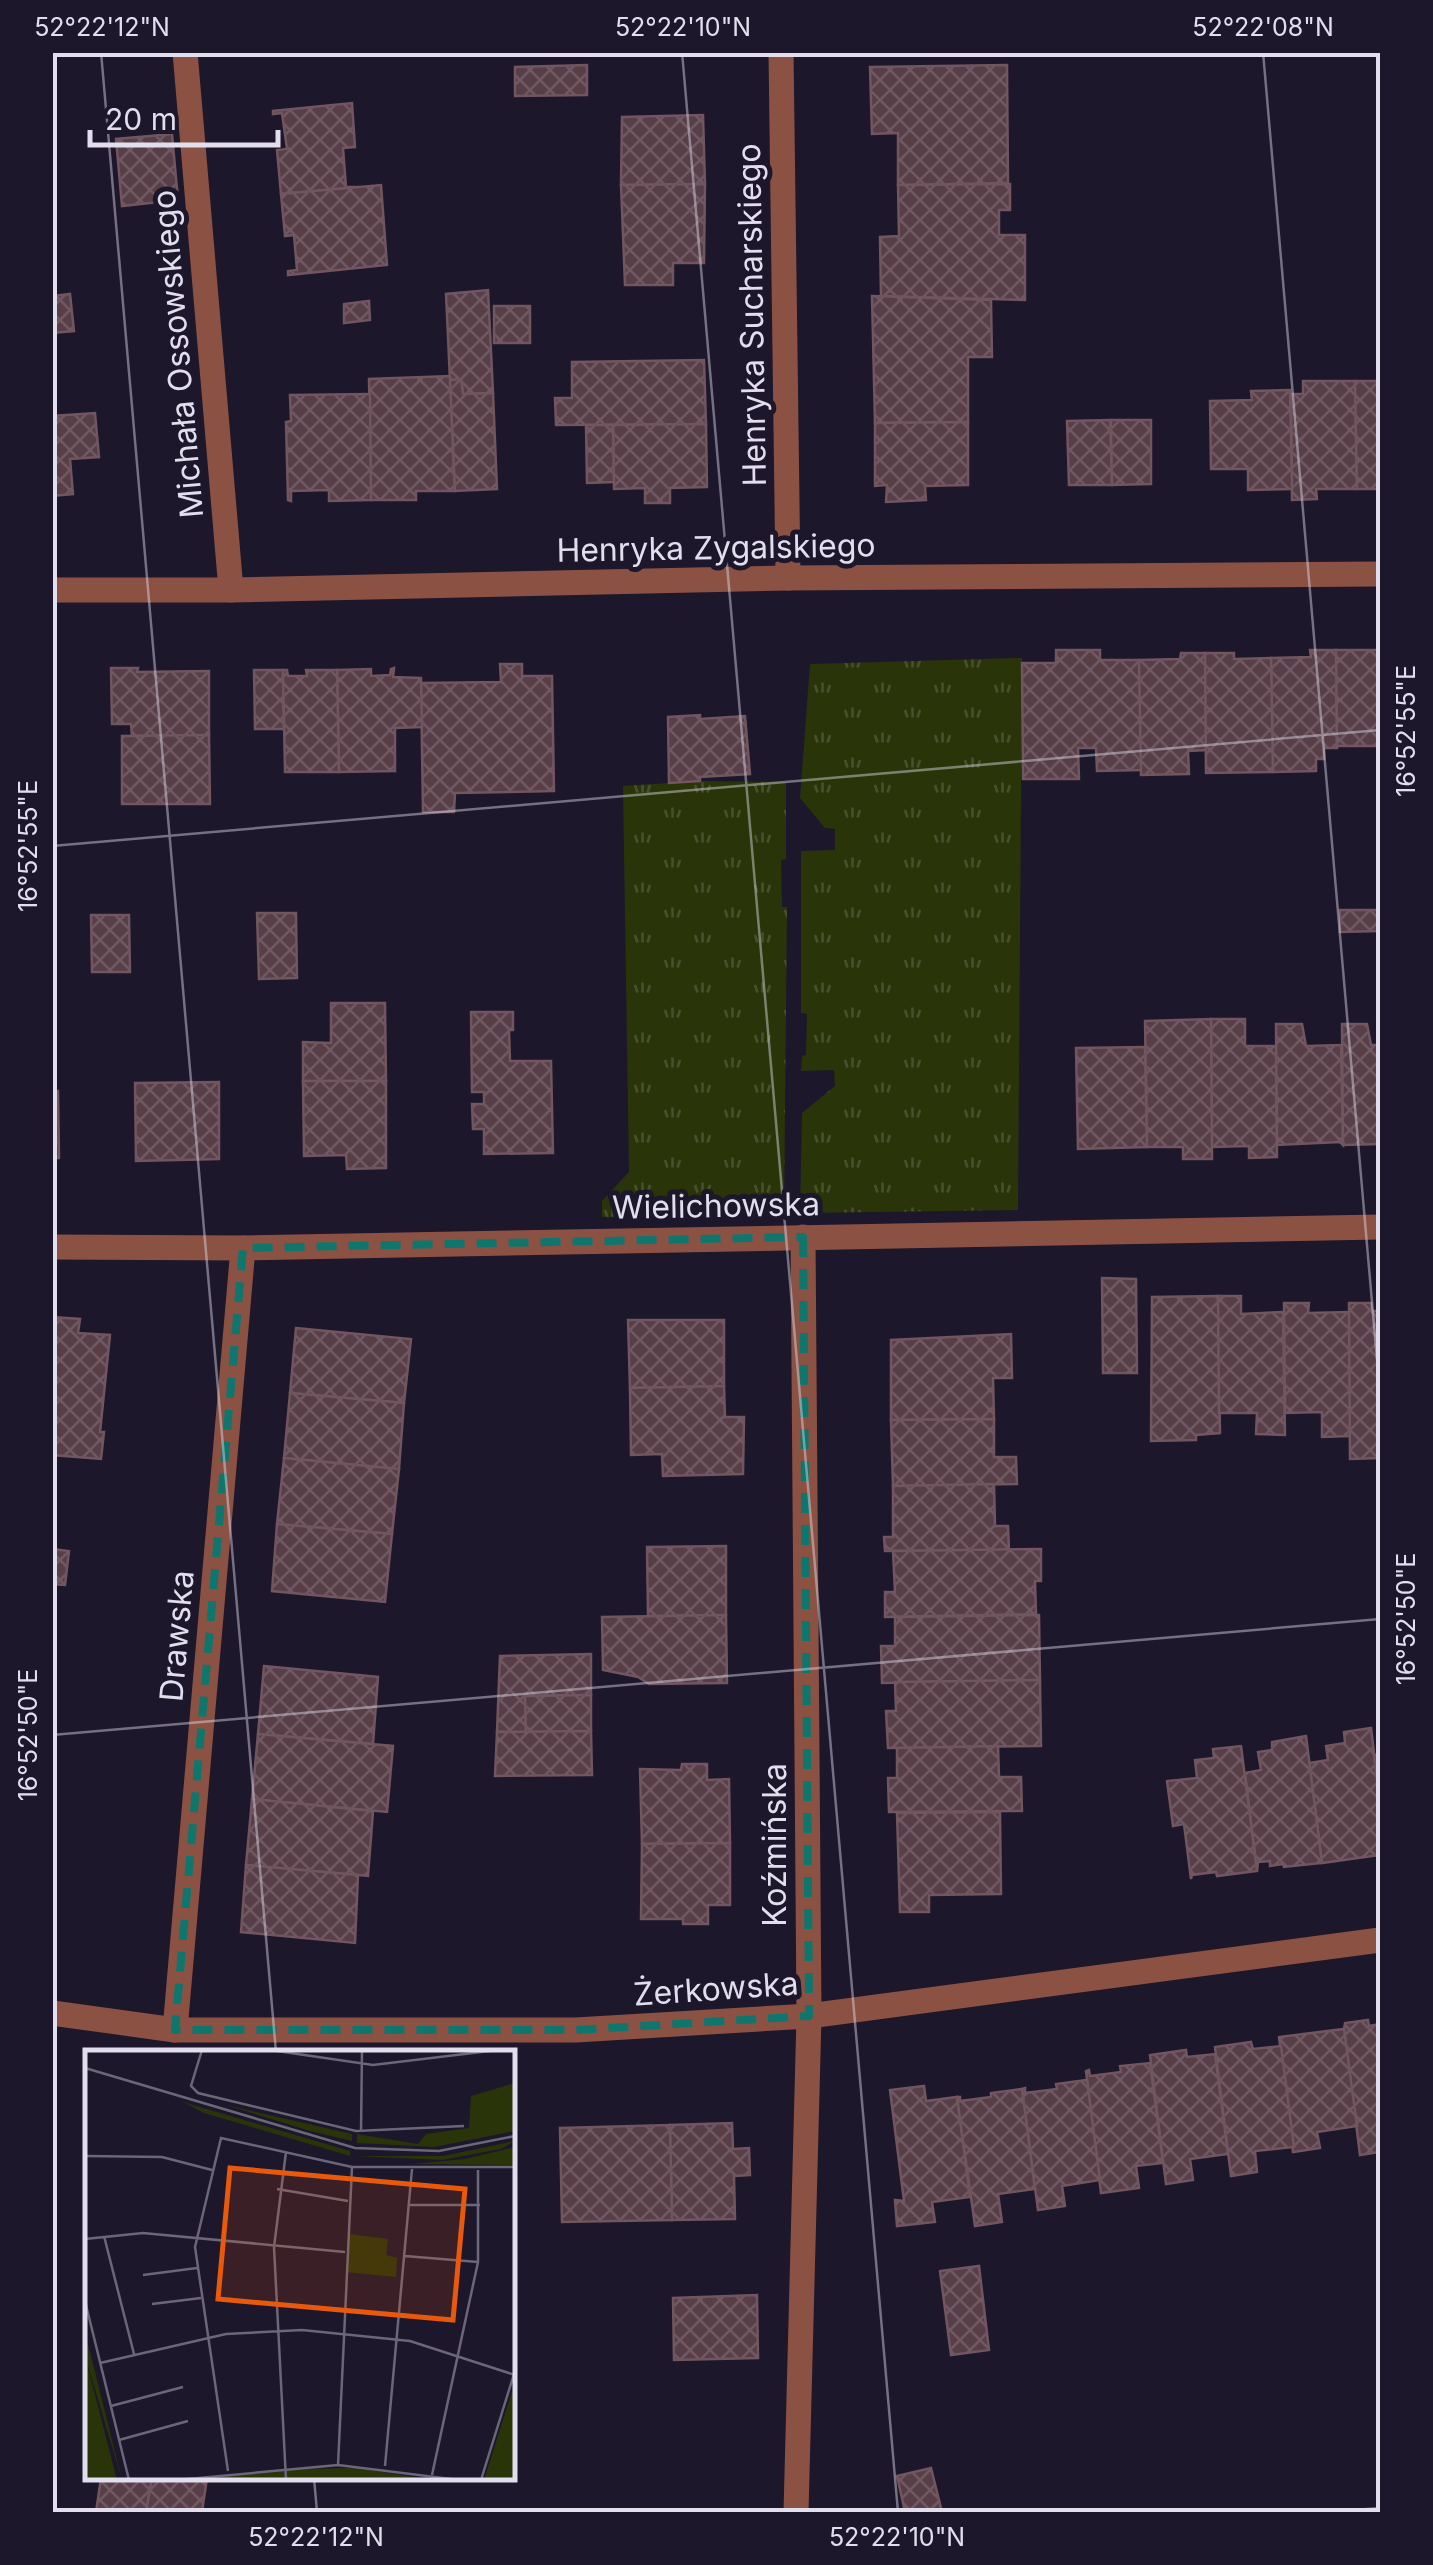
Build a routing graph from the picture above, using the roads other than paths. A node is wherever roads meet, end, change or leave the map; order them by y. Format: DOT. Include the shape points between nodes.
graph roads {
  1 [pos="185,52"];
  2 [pos="781,52"];
  3 [pos="1380,574"];
  4 [pos="788,578"];
  5 [pos="52,590"];
  6 [pos="231,590"];
  7 [pos="1380,1226"];
  8 [pos="803,1237"];
  9 [pos="52,1247"];
  10 [pos="243,1248"];
  11 [pos="1380,1940"];
  12 [pos="52,2013"];
  13 [pos="808,2016"];
  14 [pos="175,2030"];
  15 [pos="796,2512"];
  1 -- 6 [label="street, Michała Ossowskiego"];
  2 -- 4 [label="street, Henryka Sucharskiego"];
  3 -- 4 [label="street, Henryka Zygalskiego"];
  4 -- 6 [label="street, Henryka Zygalskiego"];
  5 -- 6 [label="street, Henryka Zygalskiego"];
  7 -- 8 [label="street, Wielichowska"];
  8 -- 10 [label="street, Wielichowska"];
  8 -- 13 [label="street, Koźmińska"];
  9 -- 10 [label="street, Wielichowska"];
  10 -- 14 [label="street, Drawska"];
  11 -- 13 [label="street, Żerkowska"];
  12 -- 14 [label="street, Żerkowska"];
  13 -- 14 [label="street, Żerkowska" via="576,2030"];
  13 -- 15 [label="street, Koźmińska"];
}
